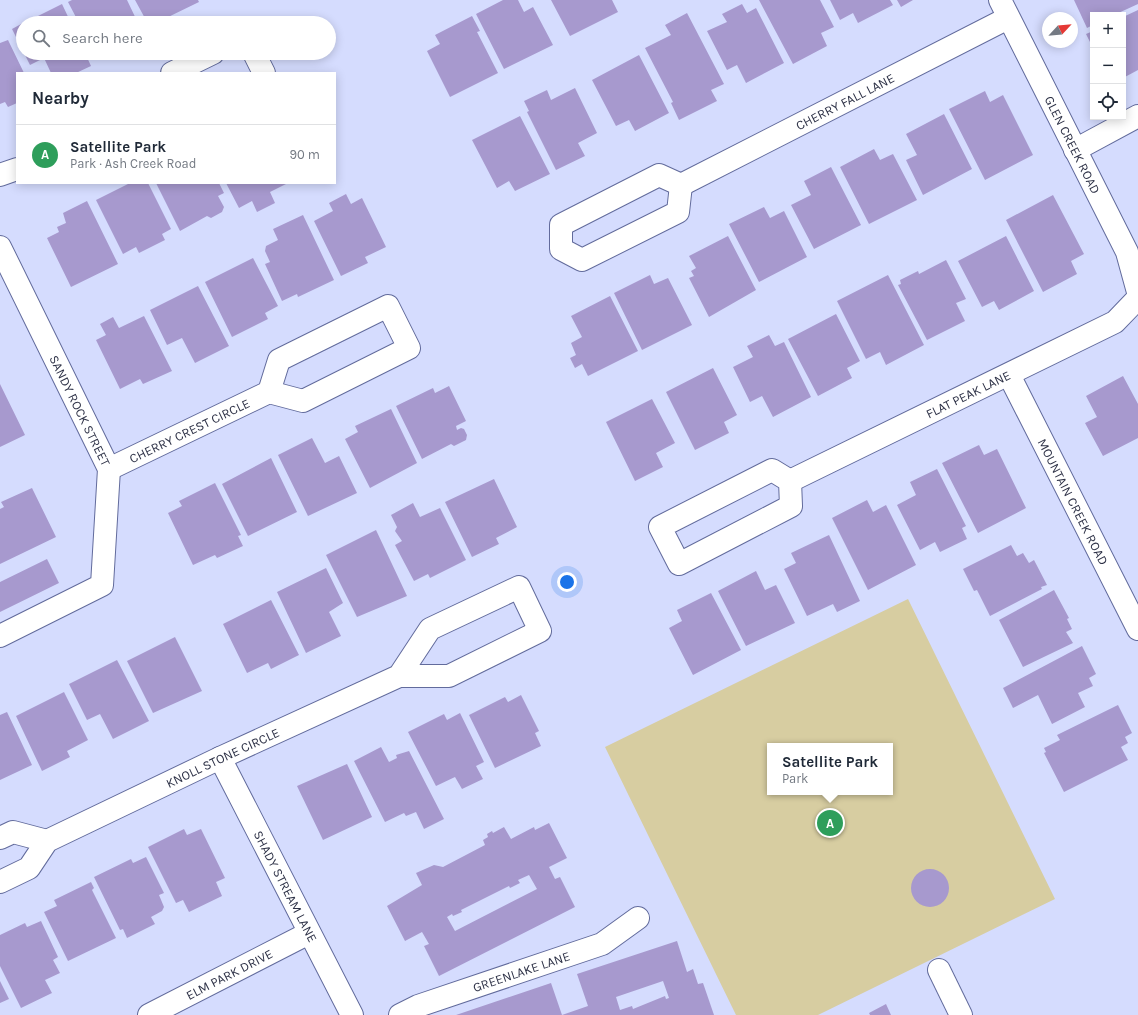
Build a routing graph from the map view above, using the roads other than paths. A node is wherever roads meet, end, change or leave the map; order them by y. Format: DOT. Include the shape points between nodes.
graph roads {
  1 [pos="1004,9"];
  2 [pos="199,60"];
  3 [pos="258,60"];
  4 [pos="174,72"];
  5 [pos="264,72"];
  6 [pos="1138,116"];
  7 [pos="1075,150"];
  8 [pos="16,169"];
  9 [pos="0,175"];
  10 [pos="681,186"];
  11 [pos="0,247"];
  12 [pos="1138,292"];
  13 [pos="1138,298"];
  14 [pos="1009,375"];
  15 [pos="269,392"];
  16 [pos="109,469"];
  17 [pos="790,481"];
  18 [pos="1138,628"];
  19 [pos="0,636"];
  20 [pos="399,676"];
  21 [pos="220,758"];
  22 [pos="0,838"];
  23 [pos="47,841"];
  24 [pos="0,882"];
  25 [pos="638,918"];
  26 [pos="309,933"];
  27 [pos="939,970"];
  28 [pos="149,1015"];
  29 [pos="352,1015"];
  30 [pos="400,1015"];
  31 [pos="961,1015"];
  1 -- 7 [label="street, GLEN CREEK ROAD"];
  1 -- 10 [label="street, CHERRY FALL LANE"];
  2 -- 4 [label="street"];
  3 -- 5 [label="street"];
  6 -- 7 [label="street"];
  7 -- 12 [label="street, GLEN CREEK ROAD" via="1127,252"];
  8 -- 9 [label="street"];
  10 -- 10 [label="street" via="659,175 561,225 561,249 582,260 678,212"];
  11 -- 16 [label="street, SANDY ROCK STREET"];
  13 -- 14 [label="street, FLAT PEAK LANE" via="1115,322"];
  14 -- 17 [label="street, FLAT PEAK LANE"];
  14 -- 18 [label="street, MOUNTAIN CREEK ROAD"];
  15 -- 15 [label="street" via="303,401 409,348 388,306 279,360"];
  15 -- 16 [label="street, CHERRY CREST CIRCLE"];
  16 -- 19 [label="street, SANDY ROCK STREET" via="102,585"];
  17 -- 17 [label="street" via="772,470 660,527 678,564 791,506"];
  20 -- 20 [label="street, KNOLL STONE CIRCLE" via="450,676 540,631 519,587 430,629"];
  20 -- 21 [label="street, KNOLL STONE CIRCLE"];
  21 -- 23 [label="street, KNOLL STONE CIRCLE"];
  21 -- 26 [label="street, SHADY STREAM LANE"];
  22 -- 23 [label="street" via="13,832"];
  23 -- 24 [label="street" via="29,868"];
  25 -- 30 [label="street, GREENLAKE LANE" via="602,944 418,1006"];
  26 -- 28 [label="street, ELM PARK DRIVE"];
  26 -- 29 [label="street, SHADY STREAM LANE"];
  27 -- 31 [label="street"];
}
